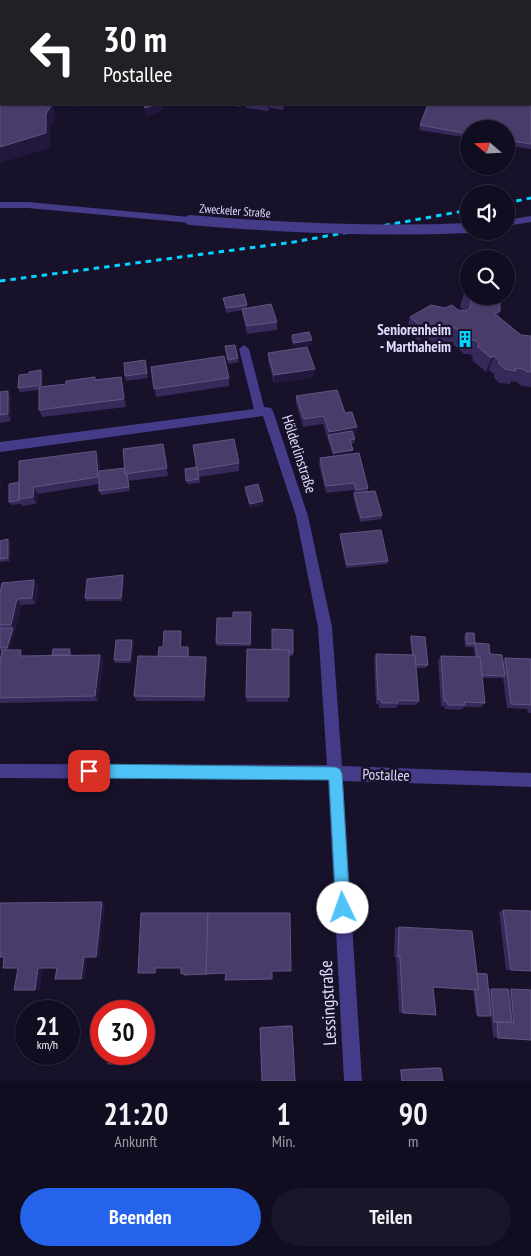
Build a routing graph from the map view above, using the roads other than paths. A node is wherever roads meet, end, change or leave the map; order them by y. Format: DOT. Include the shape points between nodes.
graph roads {
  1 [pos="0,205"];
  2 [pos="531,219"];
  3 [pos="515,222"];
  4 [pos="460,229"];
  5 [pos="244,349"];
  6 [pos="260,412"];
  7 [pos="0,446"];
  8 [pos="0,771"];
  9 [pos="335,774"];
  10 [pos="531,780"];
  11 [pos="353,1081"];
  1 -- 4 [label="street, Zweckeler Straße, bridge" via="28,204 190,220 368,231"];
  2 -- 3 [label="street"];
  5 -- 6 [label="street"];
  6 -- 7 [label="street, Hölderlinstraße"];
  6 -- 9 [label="street, Hölderlinstraße" via="268,410 304,525 325,627"];
  8 -- 9 [label="street, Postallee"];
  9 -- 10 [label="street, Postallee"];
  9 -- 11 [label="street, Lessingstraße"];
}
